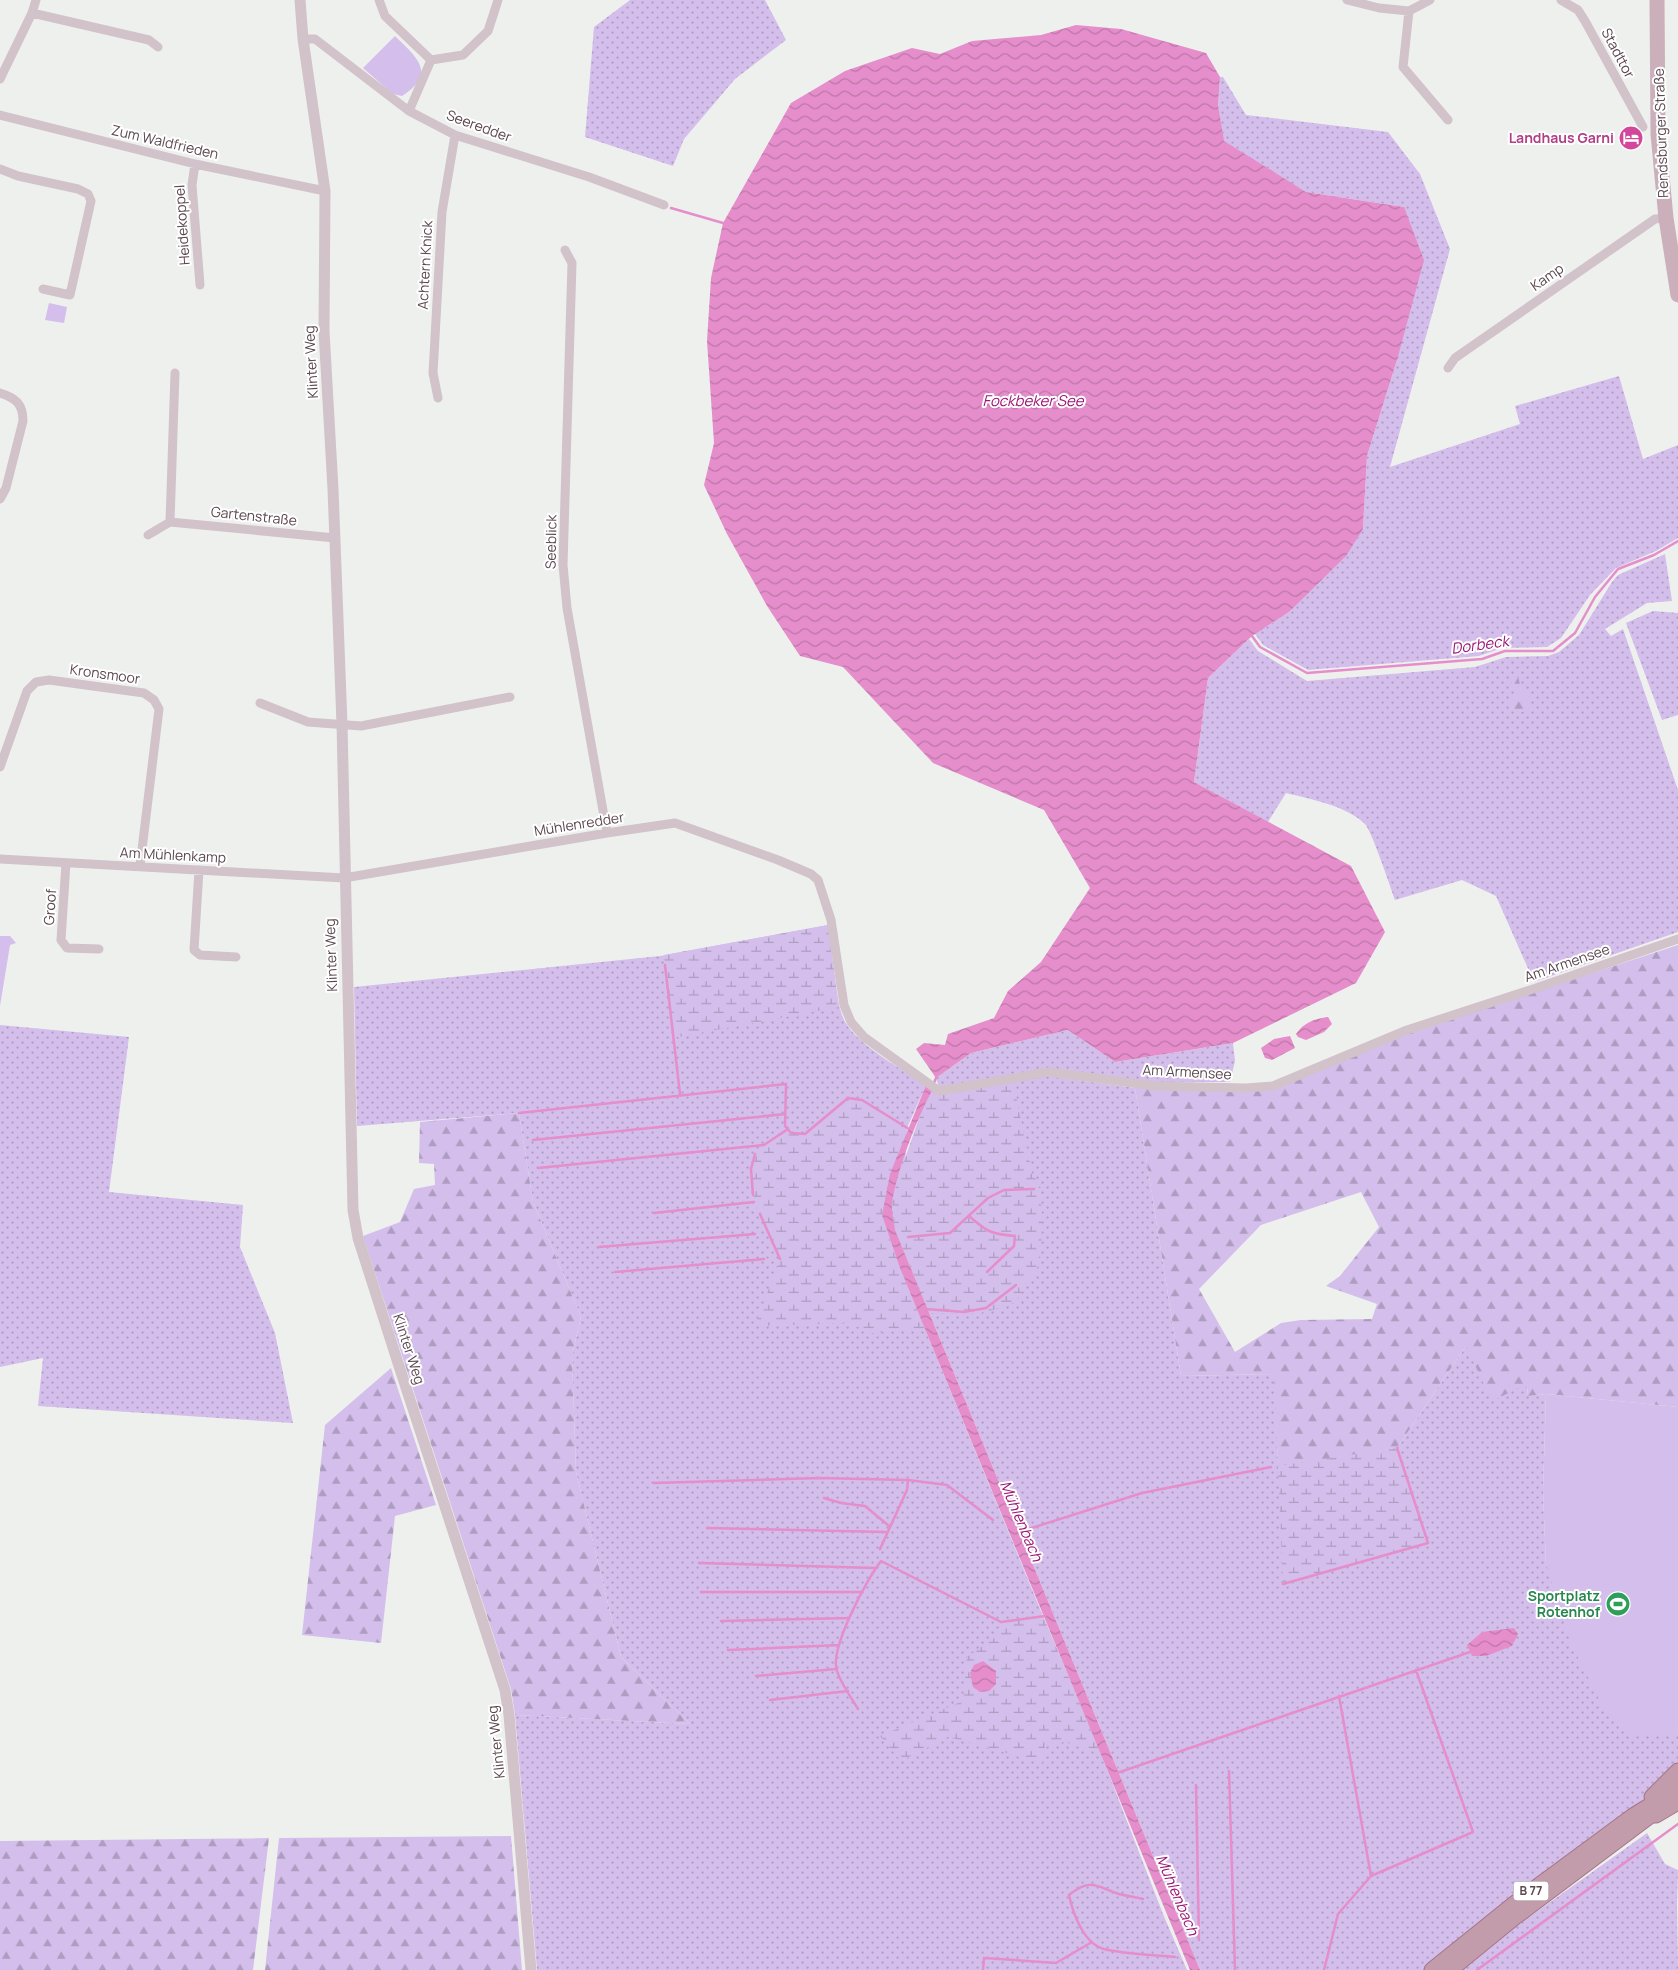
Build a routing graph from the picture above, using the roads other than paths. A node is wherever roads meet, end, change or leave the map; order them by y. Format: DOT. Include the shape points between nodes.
graph roads {
  1 [pos="36,0"];
  2 [pos="300,0"];
  3 [pos="379,0"];
  4 [pos="498,0"];
  5 [pos="1347,0"];
  6 [pos="1430,0"];
  7 [pos="1561,0"];
  8 [pos="1657,0"];
  9 [pos="1409,11"];
  10 [pos="32,13"];
  11 [pos="303,38"];
  12 [pos="158,47"];
  13 [pos="431,60"];
  14 [pos="0,79"];
  15 [pos="409,111"];
  16 [pos="0,115"];
  17 [pos="1448,120"];
  18 [pos="1643,128"];
  19 [pos="455,134"];
  20 [pos="195,164"];
  21 [pos="0,169"];
  22 [pos="325,191"];
  23 [pos="664,205"];
  24 [pos="1666,218"];
  25 [pos="565,250"];
  26 [pos="1674,251"];
  27 [pos="200,285"];
  28 [pos="44,289"];
  29 [pos="1678,295"];
  30 [pos="1448,368"];
  31 [pos="175,373"];
  32 [pos="0,393"];
  33 [pos="438,398"];
  34 [pos="0,499"];
  35 [pos="170,522"];
  36 [pos="148,535"];
  37 [pos="335,538"];
  38 [pos="510,697"];
  39 [pos="260,703"];
  40 [pos="342,724"];
  41 [pos="1,763"];
  42 [pos="607,833"];
  43 [pos="0,859"];
  44 [pos="66,863"];
  45 [pos="140,866"];
  46 [pos="199,870"];
  47 [pos="811,874"];
  48 [pos="344,878"];
  49 [pos="1678,940"];
  50 [pos="100,949"];
  51 [pos="236,956"];
  52 [pos="1678,1771"];
  53 [pos="1678,1788"];
  54 [pos="1678,1796"];
  55 [pos="1678,1802"];
  56 [pos="1637,1820"];
  57 [pos="531,1970"];
  58 [pos="1432,1970"];
  59 [pos="1450,1970"];
  1 -- 10 [label="street"];
  2 -- 11 [label="street, Klinter Weg"];
  3 -- 13 [label="street" via="385,16"];
  4 -- 13 [label="street" via="488,31 463,55"];
  5 -- 9 [label="street"];
  6 -- 9 [label="street"];
  7 -- 18 [label="street, Stadttor" via="1578,10"];
  8 -- 24 [label="main road, Rendsburger Straße" via="1658,134"];
  9 -- 17 [label="street" via="1403,67"];
  10 -- 12 [label="street" via="149,40"];
  10 -- 14 [label="street"];
  11 -- 15 [label="street, Seeredder" via="314,39"];
  11 -- 22 [label="street, Klinter Weg"];
  13 -- 15 [label="street"];
  15 -- 19 [label="street, Seeredder"];
  16 -- 20 [label="street, Zum Waldfrieden"];
  19 -- 23 [label="street, Seeredder"];
  19 -- 33 [label="street, Achtern Knick" via="442,221 433,373"];
  20 -- 22 [label="street, Zum Waldfrieden"];
  20 -- 27 [label="street, Heidekoppel" via="192,185"];
  21 -- 28 [label="street" via="78,189 88,194 91,201 70,295"];
  22 -- 37 [label="street, Klinter Weg" via="324,330"];
  24 -- 26 [label="main road, Rendsburger Straße"];
  24 -- 30 [label="street, Kamp" via="1655,219 1455,358"];
  25 -- 42 [label="street, Seeblick" via="572,263 563,566 567,608"];
  26 -- 29 [label="main road, Rendsburger Straße"];
  31 -- 35 [label="street"];
  32 -- 34 [label="street" via="13,397 23,411 6,488"];
  35 -- 36 [label="street"];
  35 -- 37 [label="street, Gartenstraße"];
  37 -- 40 [label="street, Klinter Weg"];
  38 -- 40 [label="street" via="360,726"];
  39 -- 40 [label="street" via="308,722"];
  40 -- 48 [label="street, Klinter Weg"];
  41 -- 45 [label="street, Kronsmoor" via="28,691 36,682 49,680 144,693 154,700 159,709"];
  42 -- 47 [label="street, Mühlenredder" via="675,823"];
  42 -- 48 [label="street, Mühlenredder"];
  43 -- 44 [label="street, Am Mühlenkamp"];
  44 -- 45 [label="street, Am Mühlenkamp"];
  44 -- 50 [label="street, Groof" via="61,940 67,948"];
  45 -- 46 [label="street, Am Mühlenkamp"];
  46 -- 48 [label="street, Am Mühlenkamp"];
  46 -- 51 [label="street" via="194,950 200,955"];
  47 -- 49 [label="street, Am Armensee" via="818,880 830,920 844,1005 851,1022 864,1037 939,1091 1049,1072 1155,1086 1273,1086 1407,1030"];
  48 -- 57 [label="street, Klinter Weg" via="353,1210 358,1238 505,1690"];
  52 -- 56 [label="highway"];
  53 -- 56 [label="highway, B 77"];
  54 -- 56 [label="highway, B 77"];
  55 -- 56 [label="highway"];
  56 -- 58 [label="highway, B 77" via="1514,1904"];
  56 -- 59 [label="highway, B 77"];
}
